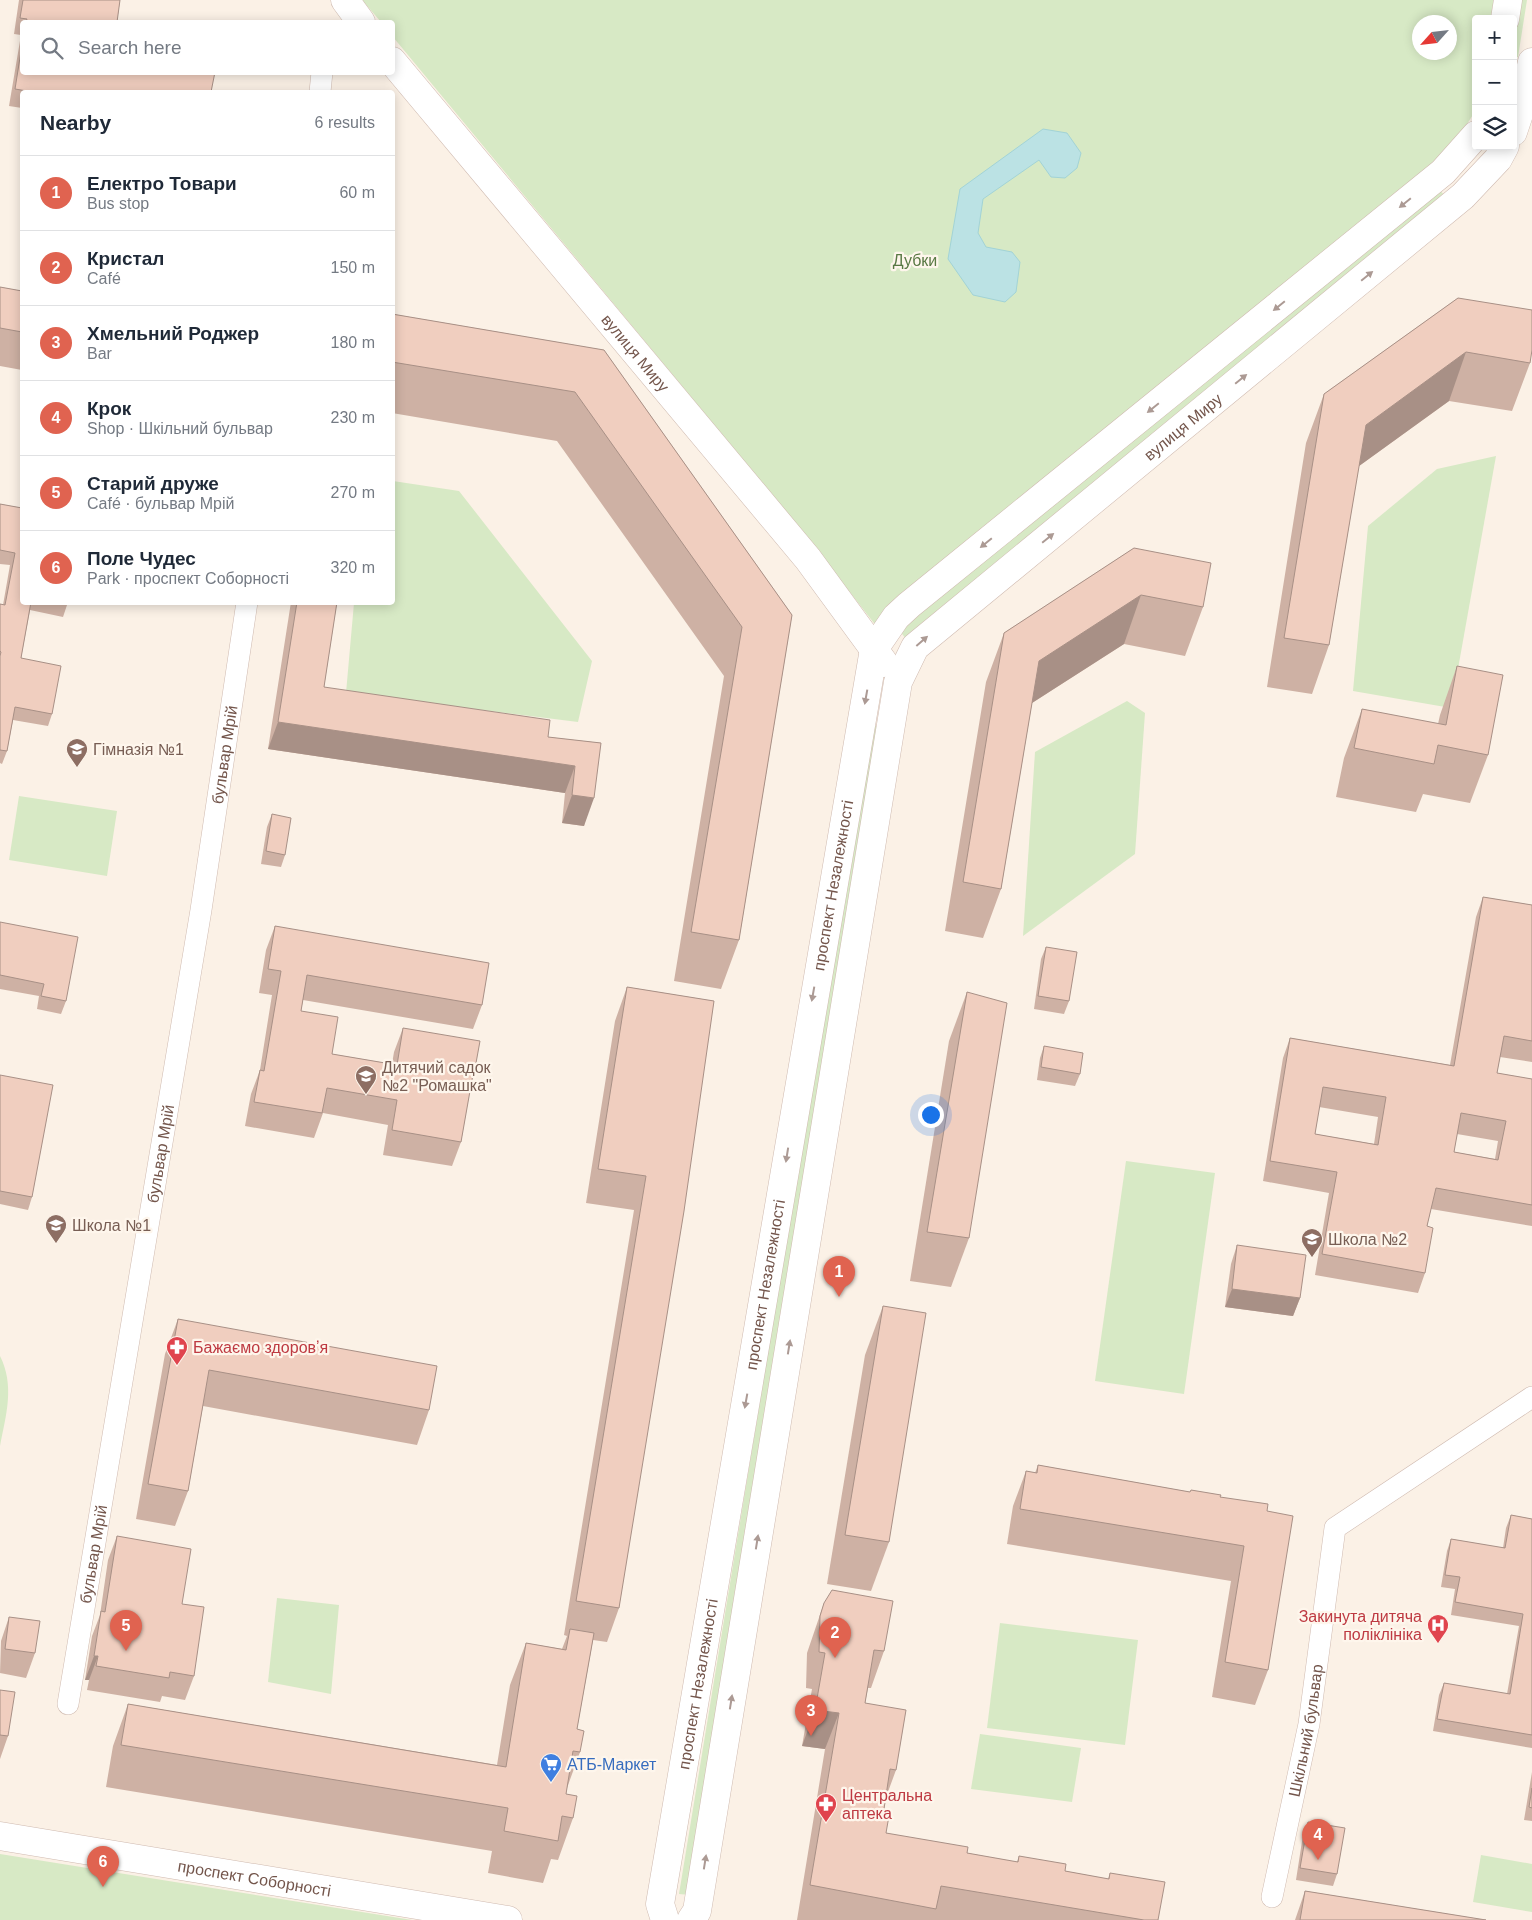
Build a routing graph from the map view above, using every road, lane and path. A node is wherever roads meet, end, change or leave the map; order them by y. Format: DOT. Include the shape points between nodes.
graph roads {
  1 [pos="1508,0"];
  2 [pos="1506,15"];
  3 [pos="1532,62"];
  4 [pos="395,65"];
  5 [pos="322,75"];
  6 [pos="320,90"];
  7 [pos="1517,129"];
  8 [pos="1472,139"];
  9 [pos="1504,150"];
  10 [pos="247,605"];
  11 [pos="874,648"];
  12 [pos="898,682"];
  13 [pos="1532,1397"];
  14 [pos="68,1704"];
  15 [pos="0,1836"];
  16 [pos="1272,1897"];
  17 [pos="508,1920"];
  18 [pos="665,1920"];
  19 [pos="691,1920"];
  1 -- 2 [label="street"];
  3 -- 7 [label="street"];
  4 -- 11 [label="street, вулиця Миру" via="808,559"];
  5 -- 6 [label="street"];
  8 -- 11 [label="street, one-way" via="1443,172 896,617"];
  12 -- 9 [label="street, вулиця Миру, one-way" via="915,647 926,637 1463,196"];
  10 -- 14 [label="street, бульвар Мрій" via="201,910"];
  11 -- 12 [label="street, вулиця Миру"];
  11 -- 18 [label="street, проспект Незалежності, one-way" via="660,1904"];
  19 -- 12 [label="street, проспект Незалежності, one-way" via="697,1911"];
  13 -- 16 [label="street, Шкільний бульвар" via="1335,1528 1309,1724"];
  15 -- 17 [label="street, проспект Соборності"];
}
